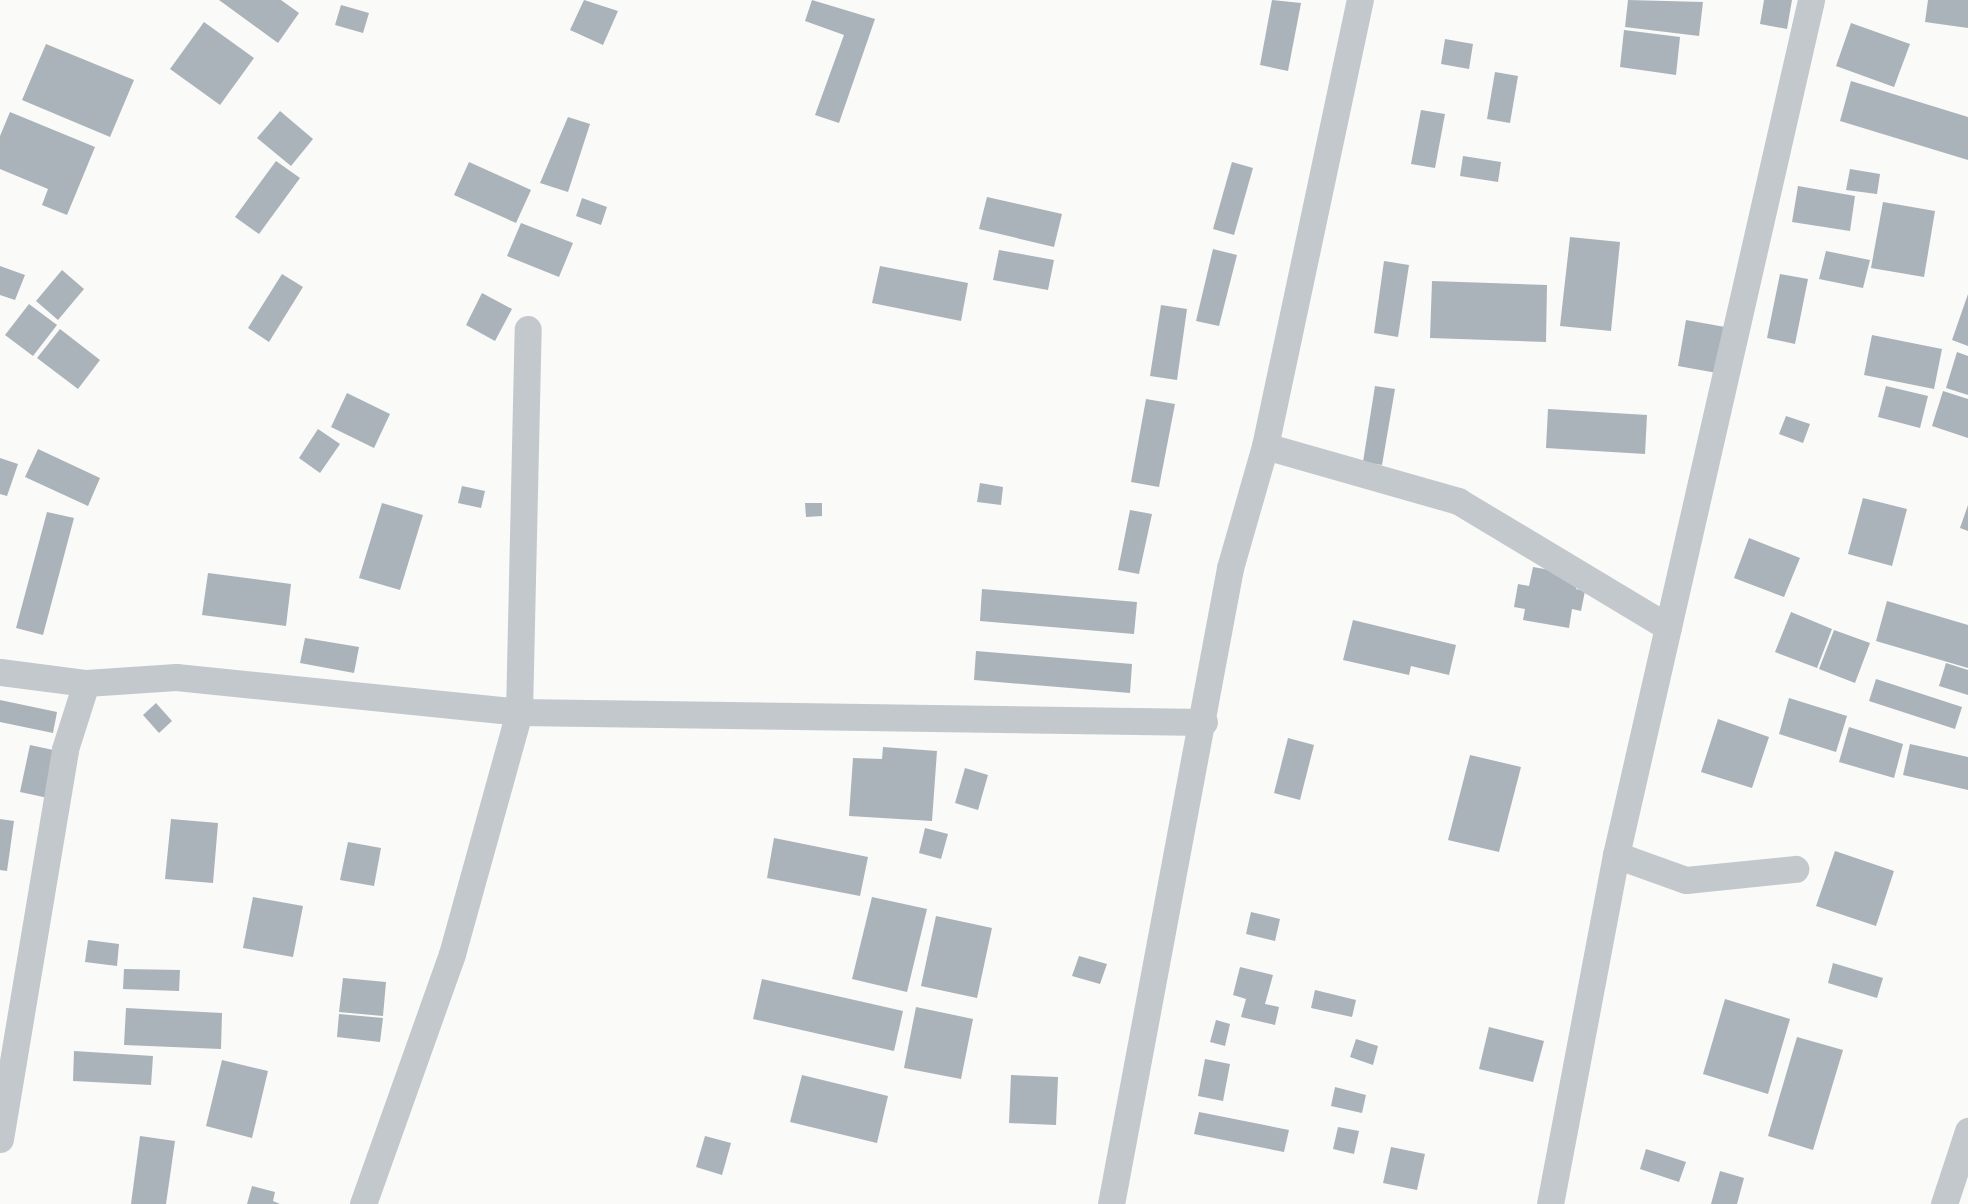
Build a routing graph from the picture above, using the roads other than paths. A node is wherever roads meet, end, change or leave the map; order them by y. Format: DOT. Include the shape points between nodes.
graph roads {
  1 [pos="1360,0"];
  2 [pos="1811,0"];
  3 [pos="528,329"];
  4 [pos="1265,446"];
  5 [pos="1668,627"];
  6 [pos="0,672"];
  7 [pos="86,683"];
  8 [pos="519,712"];
  9 [pos="1204,722"];
  10 [pos="1616,855"];
  11 [pos="1796,869"];
  12 [pos="1968,1131"];
  13 [pos="0,1139"];
  14 [pos="363,1204"];
  15 [pos="1111,1204"];
  16 [pos="1550,1204"];
  17 [pos="1944,1204"];
  1 -- 4 [label="street"];
  2 -- 5 [label="street"];
  3 -- 8 [label="street"];
  4 -- 5 [label="street" via="1458,501"];
  4 -- 9 [label="street" via="1230,568"];
  5 -- 10 [label="street"];
  6 -- 7 [label="street"];
  7 -- 8 [label="street" via="176,677"];
  7 -- 13 [label="street" via="65,749"];
  8 -- 9 [label="street"];
  8 -- 14 [label="street" via="452,954"];
  9 -- 15 [label="street"];
  10 -- 11 [label="street" via="1686,880"];
  10 -- 16 [label="street"];
  12 -- 17 [label="street"];
}
